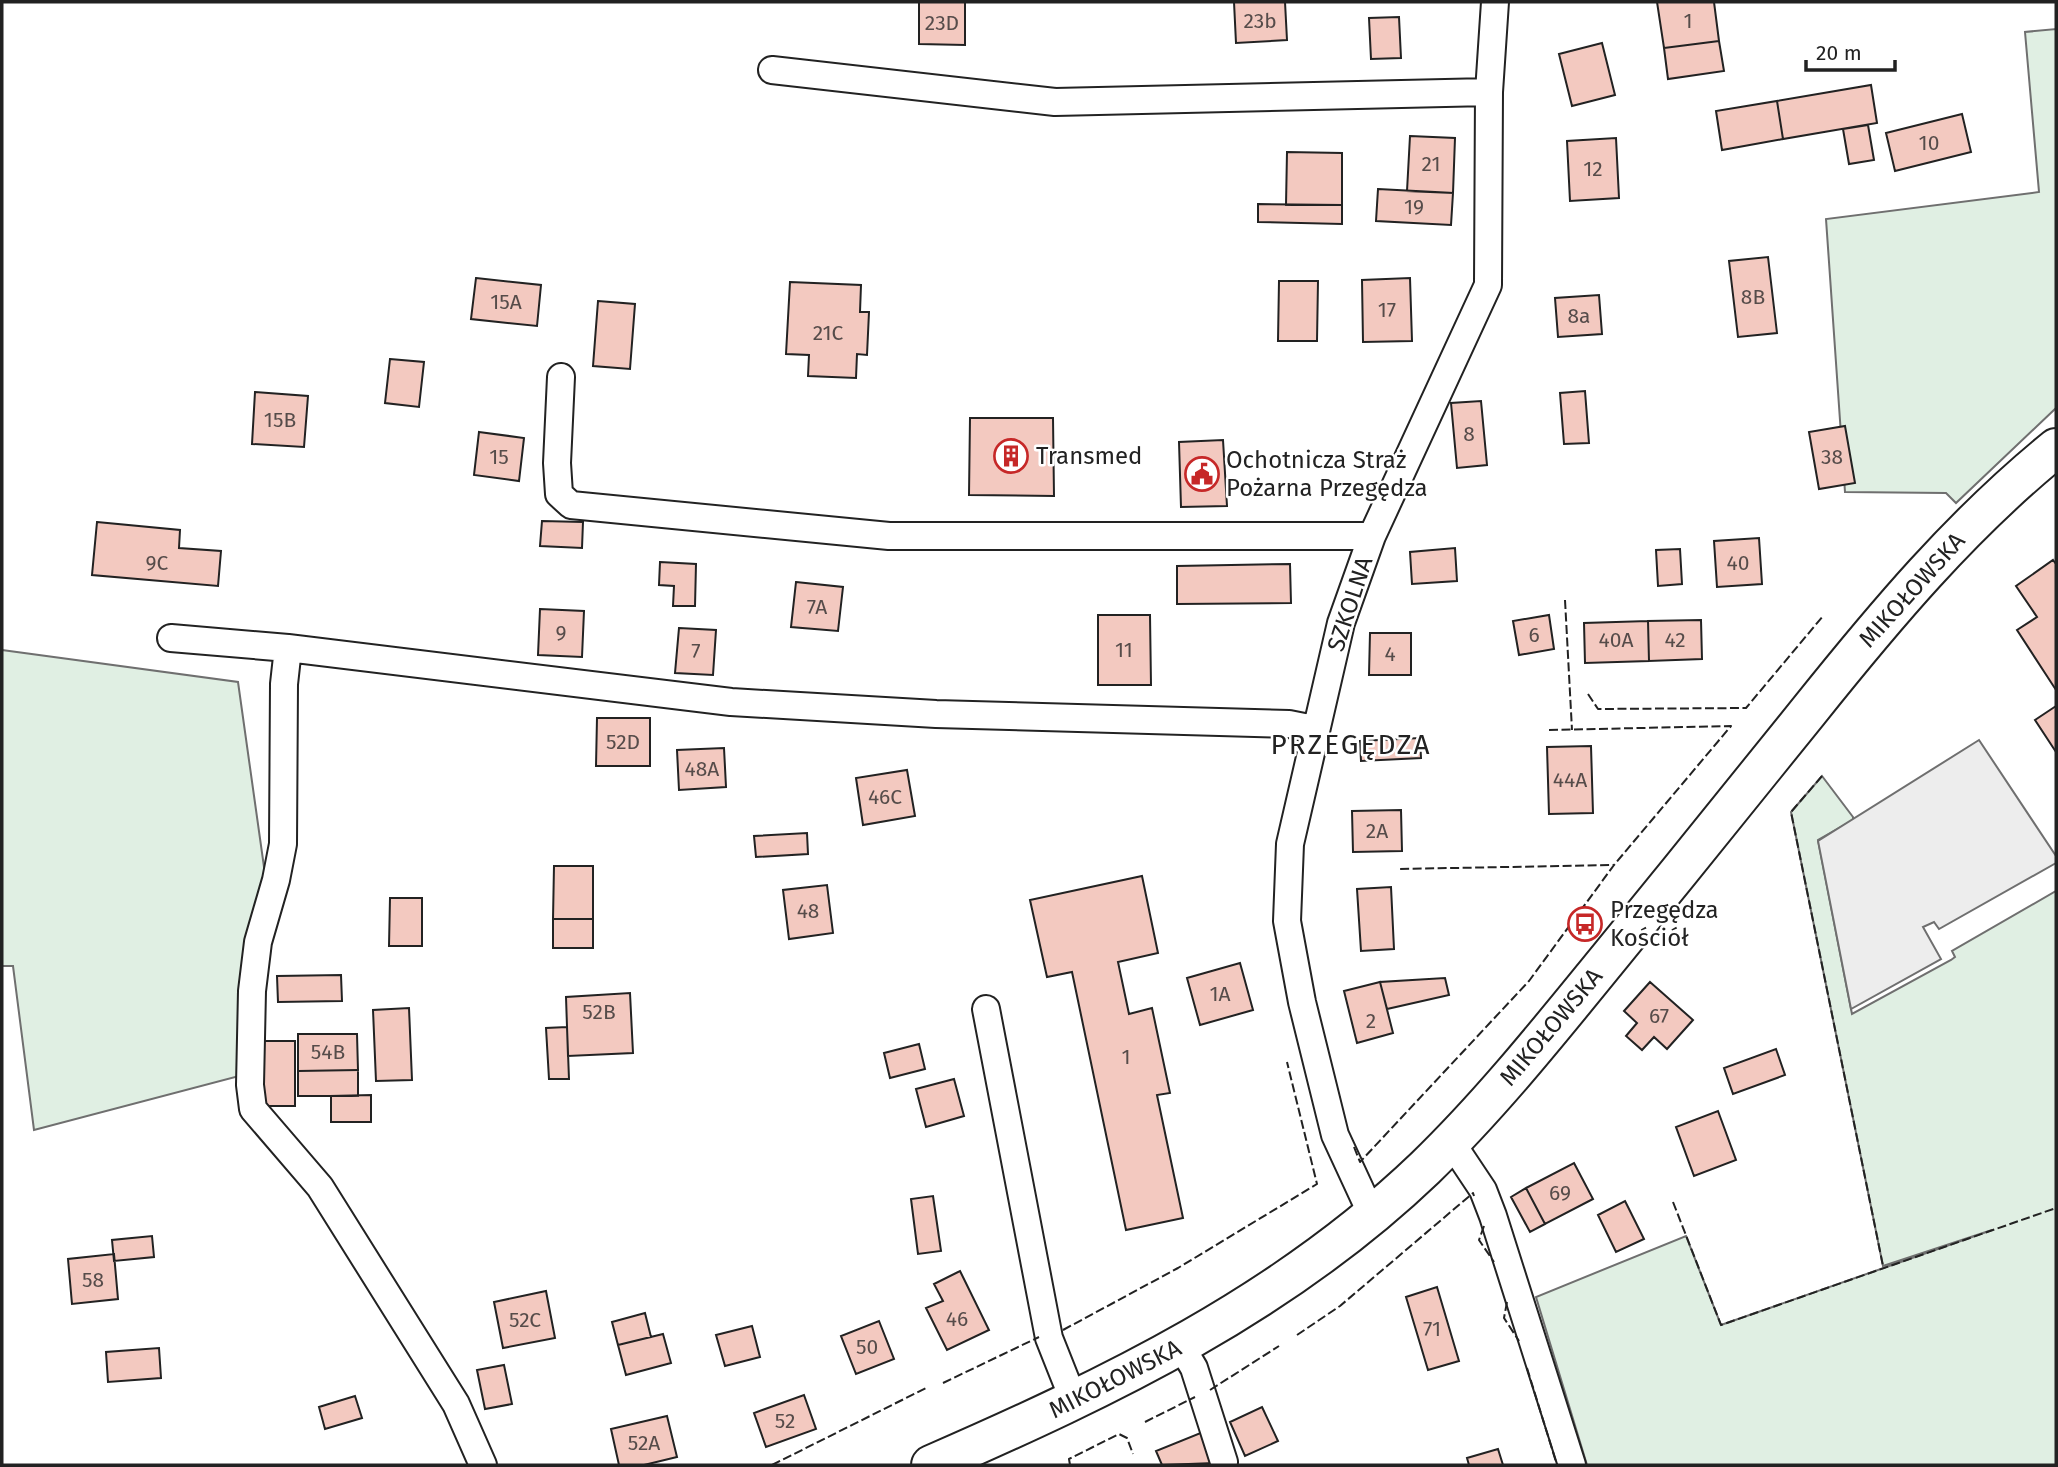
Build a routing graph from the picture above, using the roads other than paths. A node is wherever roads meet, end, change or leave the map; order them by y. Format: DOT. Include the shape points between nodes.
graph roads {
  1 [pos="1495,2"];
  2 [pos="772,70"];
  3 [pos="1489,92"];
  4 [pos="561,377"];
  5 [pos="2056,448"];
  6 [pos="1372,537"];
  7 [pos="171,638"];
  8 [pos="288,648"];
  9 [pos="1314,729"];
  10 [pos="986,1009"];
  11 [pos="1451,1142"];
  12 [pos="1372,1215"];
  13 [pos="1181,1346"];
  14 [pos="1074,1401"];
  15 [pos="1224,1462"];
  16 [pos="483,1465"];
  17 [pos="931,1465"];
  18 [pos="1572,1465"];
  1 -- 3 [label="street, SZKOLNA"];
  2 -- 3 [label="street" via="1055,102"];
  3 -- 6 [label="street, SZKOLNA" via="1488,285"];
  4 -- 6 [label="street" via="558,484 559,494 571,505 889,536"];
  5 -- 11 [label="main road, MIKOŁOWSKA" via="1982,514 1895,605 1538,1045"];
  6 -- 9 [label="street, SZKOLNA" via="1340,623"];
  7 -- 8 [label="street"];
  8 -- 9 [label="street" via="744,703 936,714 1289,724"];
  8 -- 16 [label="street" via="283,844 258,942 252,991 253,1109 320,1186 456,1405"];
  9 -- 12 [label="street, SZKOLNA" via="1290,844 1287,921 1335,1135"];
  10 -- 14 [label="street" via="1049,1338"];
  11 -- 12 [label="main road, MIKOŁOWSKA"];
  11 -- 18 [label="street" via="1483,1190 1493,1216"];
  12 -- 13 [label="main road, MIKOŁOWSKA" via="1292,1278"];
  13 -- 14 [label="main road, MIKOŁOWSKA"];
  13 -- 15 [label="street" via="1194,1368"];
  14 -- 17 [label="main road, MIKOŁOWSKA"];
}
